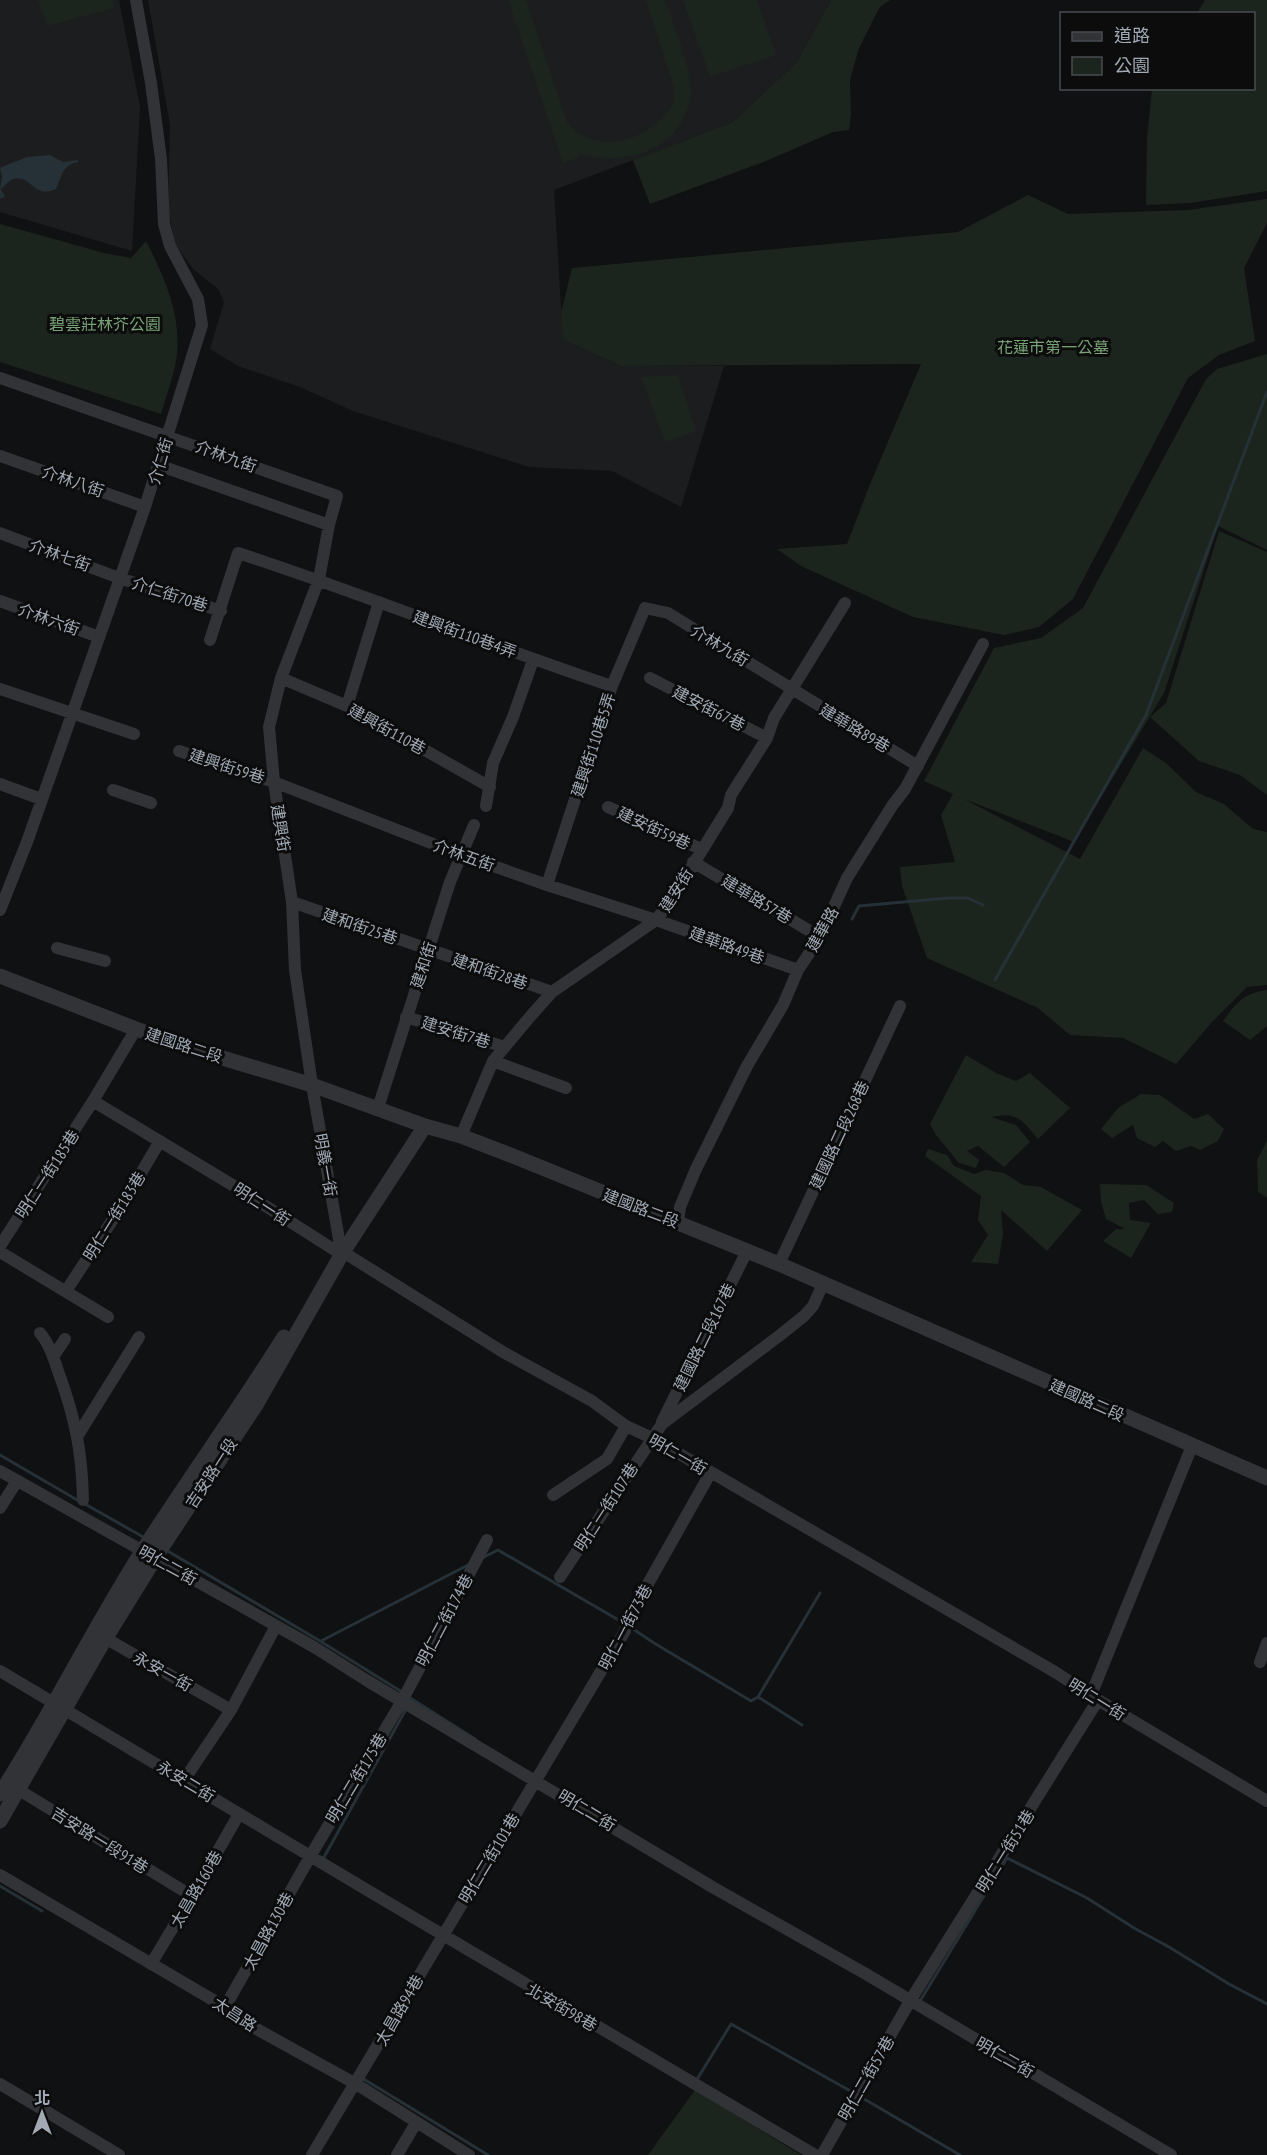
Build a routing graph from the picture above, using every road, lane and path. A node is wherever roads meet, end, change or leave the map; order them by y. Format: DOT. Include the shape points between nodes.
graph roads {
  1 [pos="136,0"];
  2 [pos="0,378"];
  3 [pos="167,435"];
  4 [pos="0,456"];
  5 [pos="158,465"];
  6 [pos="145,507"];
  7 [pos="329,525"];
  8 [pos="0,533"];
  9 [pos="119,578"];
  10 [pos="319,579"];
  11 [pos="0,601"];
  12 [pos="379,602"];
  13 [pos="845,603"];
  14 [pos="645,608"];
  15 [pos="221,611"];
  16 [pos="99,638"];
  17 [pos="210,640"];
  18 [pos="983,644"];
  19 [pos="533,660"];
  20 [pos="281,678"];
  21 [pos="650,678"];
  22 [pos="612,686"];
  23 [pos="0,689"];
  24 [pos="792,689"];
  25 [pos="347,706"];
  26 [pos="72,713"];
  27 [pos="134,734"];
  28 [pos="768,738"];
  29 [pos="179,751"];
  30 [pos="918,766"];
  31 [pos="274,782"];
  32 [pos="0,784"];
  33 [pos="490,787"];
  34 [pos="113,790"];
  35 [pos="41,799"];
  36 [pos="151,803"];
  37 [pos="486,807"];
  38 [pos="608,807"];
  39 [pos="474,825"];
  40 [pos="700,849"];
  41 [pos="463,855"];
  42 [pos="693,862"];
  43 [pos="547,885"];
  44 [pos="292,902"];
  45 [pos="0,910"];
  46 [pos="657,920"];
  47 [pos="820,937"];
  48 [pos="57,948"];
  49 [pos="428,950"];
  50 [pos="105,962"];
  51 [pos="798,970"];
  52 [pos="0,976"];
  53 [pos="552,992"];
  54 [pos="900,1006"];
  55 [pos="406,1017"];
  56 [pos="136,1029"];
  57 [pos="505,1047"];
  58 [pos="493,1061"];
  59 [pos="312,1085"];
  60 [pos="566,1088"];
  61 [pos="93,1101"];
  62 [pos="378,1108"];
  63 [pos="420,1124"];
  64 [pos="461,1136"];
  65 [pos="160,1141"];
  66 [pos="678,1222"];
  67 [pos="0,1246"];
  68 [pos="340,1250"];
  69 [pos="747,1251"];
  70 [pos="0,1252"];
  71 [pos="779,1264"];
  72 [pos="823,1284"];
  73 [pos="66,1291"];
  74 [pos="108,1317"];
  75 [pos="40,1333"];
  76 [pos="139,1337"];
  77 [pos="65,1339"];
  78 [pos="53,1357"];
  79 [pos="662,1424"];
  80 [pos="626,1426"];
  81 [pos="78,1435"];
  82 [pos="652,1438"];
  83 [pos="1192,1446"];
  84 [pos="0,1471"];
  85 [pos="711,1472"];
  86 [pos="1267,1478"];
  87 [pos="17,1481"];
  88 [pos="553,1495"];
  89 [pos="83,1500"];
  90 [pos="0,1508"];
  91 [pos="487,1540"];
  92 [pos="143,1550"];
  93 [pos="156,1558"];
  94 [pos="560,1576"];
  95 [pos="276,1626"];
  96 [pos="100,1635"];
  97 [pos="1267,1643"];
  98 [pos="1260,1662"];
  99 [pos="0,1671"];
  100 [pos="1094,1698"];
  101 [pos="402,1701"];
  102 [pos="60,1707"];
  103 [pos="231,1710"];
  104 [pos="184,1780"];
  105 [pos="536,1780"];
  106 [pos="14,1785"];
  107 [pos="0,1794"];
  108 [pos="1267,1801"];
  109 [pos="239,1814"];
  110 [pos="0,1821"];
  111 [pos="311,1855"];
  112 [pos="0,1875"];
  113 [pos="192,1896"];
  114 [pos="442,1936"];
  115 [pos="151,1964"];
  116 [pos="910,2001"];
  117 [pos="225,2007"];
  118 [pos="0,2084"];
  119 [pos="356,2084"];
  120 [pos="416,2123"];
  121 [pos="119,2155"];
  122 [pos="312,2155"];
  123 [pos="397,2155"];
  124 [pos="469,2155"];
  125 [pos="815,2155"];
  126 [pos="822,2155"];
  127 [pos="1171,2155"];
  1 -- 3 [label="street, 介仁街" via="161,159 164,224 170,246 198,299 202,325"];
  2 -- 3 [label="street, 介林九街"];
  3 -- 5 [label="street, 介仁街"];
  3 -- 7 [label="street, 介林九街" via="337,496"];
  4 -- 6 [label="street, 介林八街"];
  5 -- 6 [label="street, 介仁街"];
  5 -- 7 [label="street"];
  6 -- 9 [label="street, 介仁街"];
  7 -- 10 [label="street, 介林九街"];
  8 -- 9 [label="street, 介林七街"];
  9 -- 15 [label="street, 介仁街70巷"];
  9 -- 16 [label="street, 介仁街"];
  10 -- 12 [label="street, 建興街110巷4弄"];
  10 -- 15 [label="street, 建興街110巷4弄" via="238,553"];
  10 -- 20 [label="street, 建興街"];
  11 -- 16 [label="street, 介林六街"];
  12 -- 19 [label="street, 建興街110巷4弄"];
  12 -- 25 [label="street"];
  13 -- 24 [label="street, 建安街"];
  14 -- 22 [label="street, 建興街110巷5弄"];
  14 -- 24 [label="street, 介林九街" via="668,614"];
  15 -- 17 [label="street"];
  16 -- 26 [label="street, 介仁街"];
  18 -- 30 [label="street, 建華路"];
  19 -- 22 [label="street, 建興街110巷4弄"];
  19 -- 33 [label="street" via="493,763"];
  20 -- 25 [label="street, 建興街110巷"];
  20 -- 31 [label="street, 建興街" via="268,727"];
  21 -- 28 [label="street, 建安街67巷"];
  22 -- 43 [label="street, 建興街110巷5弄"];
  23 -- 26 [label="street"];
  24 -- 28 [label="street, 建安街" via="774,718"];
  24 -- 30 [label="street, 建華路89巷"];
  25 -- 33 [label="street, 建興街110巷"];
  26 -- 27 [label="street"];
  26 -- 35 [label="street, 介仁街"];
  28 -- 40 [label="street, 建安街"];
  29 -- 31 [label="street, 建興街59巷"];
  30 -- 47 [label="street, 建華路" via="847,878"];
  31 -- 41 [label="street, 介林五街"];
  31 -- 44 [label="street, 建興街"];
  32 -- 35 [label="street"];
  33 -- 37 [label="street"];
  34 -- 36 [label="street"];
  35 -- 45 [label="street, 介仁街"];
  38 -- 40 [label="street, 建安街59巷"];
  39 -- 41 [label="street, 建和街"];
  40 -- 42 [label="street, 建安街"];
  41 -- 43 [label="street, 介林五街"];
  41 -- 49 [label="street, 建和街"];
  42 -- 46 [label="street, 建安街"];
  42 -- 47 [label="street, 建華路57巷"];
  43 -- 46 [label="street, 介林五街"];
  44 -- 49 [label="street, 建和街25巷"];
  44 -- 59 [label="street, 建興街" via="295,970"];
  46 -- 51 [label="street, 建華路49巷"];
  46 -- 53 [label="street, 建安街"];
  47 -- 51 [label="street, 建華路"];
  48 -- 50 [label="street"];
  49 -- 53 [label="street, 建和街28巷"];
  49 -- 55 [label="street, 建和街"];
  51 -- 66 [label="street, 建華路" via="696,1169"];
  52 -- 56 [label="street, 建國路二段"];
  53 -- 57 [label="street, 建安街"];
  54 -- 71 [label="street, 建國路二段268巷"];
  55 -- 57 [label="street, 建安街7巷"];
  55 -- 62 [label="street, 建和街"];
  56 -- 59 [label="street, 建國路二段"];
  56 -- 61 [label="street, 明仁一街185巷"];
  57 -- 58 [label="street, 建安街"];
  58 -- 60 [label="street"];
  58 -- 64 [label="street, 建安街"];
  59 -- 62 [label="street, 建國路二段"];
  59 -- 68 [label="street, 明義一街"];
  61 -- 65 [label="street, 明仁一街"];
  61 -- 67 [label="street, 明仁一街185巷"];
  62 -- 63 [label="street, 建國路二段"];
  63 -- 64 [label="street, 建國路二段"];
  63 -- 68 [label="street, 吉安路一段"];
  64 -- 66 [label="street, 建國路二段"];
  65 -- 68 [label="street, 明仁一街"];
  65 -- 73 [label="street, 明仁一街183巷"];
  66 -- 69 [label="street, 建國路二段"];
  68 -- 80 [label="street, 明仁一街" via="513,1358 592,1401"];
  68 -- 92 [label="street, 吉安路一段"];
  68 -- 93 [label="street, 吉安路一段" via="256,1405"];
  69 -- 71 [label="street, 建國路二段"];
  69 -- 79 [label="street, 建國路二段167巷"];
  70 -- 73 [label="street"];
  71 -- 72 [label="street, 建國路二段"];
  72 -- 79 [label="street" via="804,1316"];
  72 -- 83 [label="street, 建國路二段"];
  73 -- 74 [label="street"];
  75 -- 78 [label="street"];
  76 -- 81 [label="street"];
  77 -- 78 [label="street"];
  78 -- 81 [label="street"];
  79 -- 82 [label="street, 明仁一街107巷"];
  80 -- 82 [label="street, 明仁一街"];
  80 -- 88 [label="street" via="607,1459"];
  81 -- 89 [label="street"];
  82 -- 85 [label="street, 明仁一街"];
  82 -- 94 [label="street, 明仁一街107巷"];
  83 -- 86 [label="street, 建國路二段"];
  83 -- 100 [label="street, 明仁一街51巷"];
  84 -- 87 [label="street, 明仁二街"];
  85 -- 100 [label="street, 明仁一街"];
  85 -- 105 [label="street, 明仁一街73巷" via="627,1622 626,1631"];
  87 -- 90 [label="street"];
  87 -- 92 [label="street, 明仁二街"];
  91 -- 101 [label="street, 明仁二街174巷"];
  92 -- 93 [label="street, 明仁二街"];
  92 -- 96 [label="street, 吉安路一段"];
  93 -- 95 [label="street, 明仁二街"];
  93 -- 96 [label="street, 吉安路一段"];
  95 -- 101 [label="street, 明仁二街"];
  95 -- 103 [label="street"];
  96 -- 102 [label="street, 吉安路一段"];
  96 -- 103 [label="street, 永安一街"];
  97 -- 98 [label="street"];
  99 -- 102 [label="street, 永安二街"];
  100 -- 108 [label="street, 明仁一街"];
  100 -- 116 [label="street, 明仁一街51巷"];
  101 -- 105 [label="street, 明仁二街"];
  101 -- 111 [label="street, 明仁二街175巷"];
  102 -- 104 [label="street, 永安二街"];
  102 -- 106 [label="street, 吉安路一段"];
  103 -- 104 [label="street"];
  104 -- 109 [label="street, 永安二街"];
  105 -- 114 [label="street, 明仁二街101巷"];
  105 -- 116 [label="street, 明仁二街"];
  106 -- 107 [label="street, 吉安路一段"];
  106 -- 110 [label="street, 吉安路一段"];
  106 -- 113 [label="street, 吉安路一段91巷"];
  109 -- 111 [label="street, 永安二街"];
  109 -- 113 [label="street, 太昌路160巷"];
  111 -- 114 [label="street, 北安街98巷"];
  111 -- 117 [label="street, 太昌路130巷"];
  112 -- 115 [label="street, 太昌路"];
  113 -- 115 [label="street, 太昌路160巷"];
  114 -- 119 [label="street, 太昌路94巷"];
  114 -- 125 [label="street, 北安街98巷"];
  115 -- 117 [label="street, 太昌路"];
  116 -- 126 [label="street, 明仁二街57巷"];
  116 -- 127 [label="street, 明仁二街"];
  117 -- 119 [label="street, 太昌路" via="253,2027"];
  118 -- 121 [label="street"];
  119 -- 120 [label="street, 太昌路"];
  119 -- 122 [label="street, 太昌路94巷"];
  120 -- 123 [label="street"];
  120 -- 124 [label="street, 太昌路"];
}
